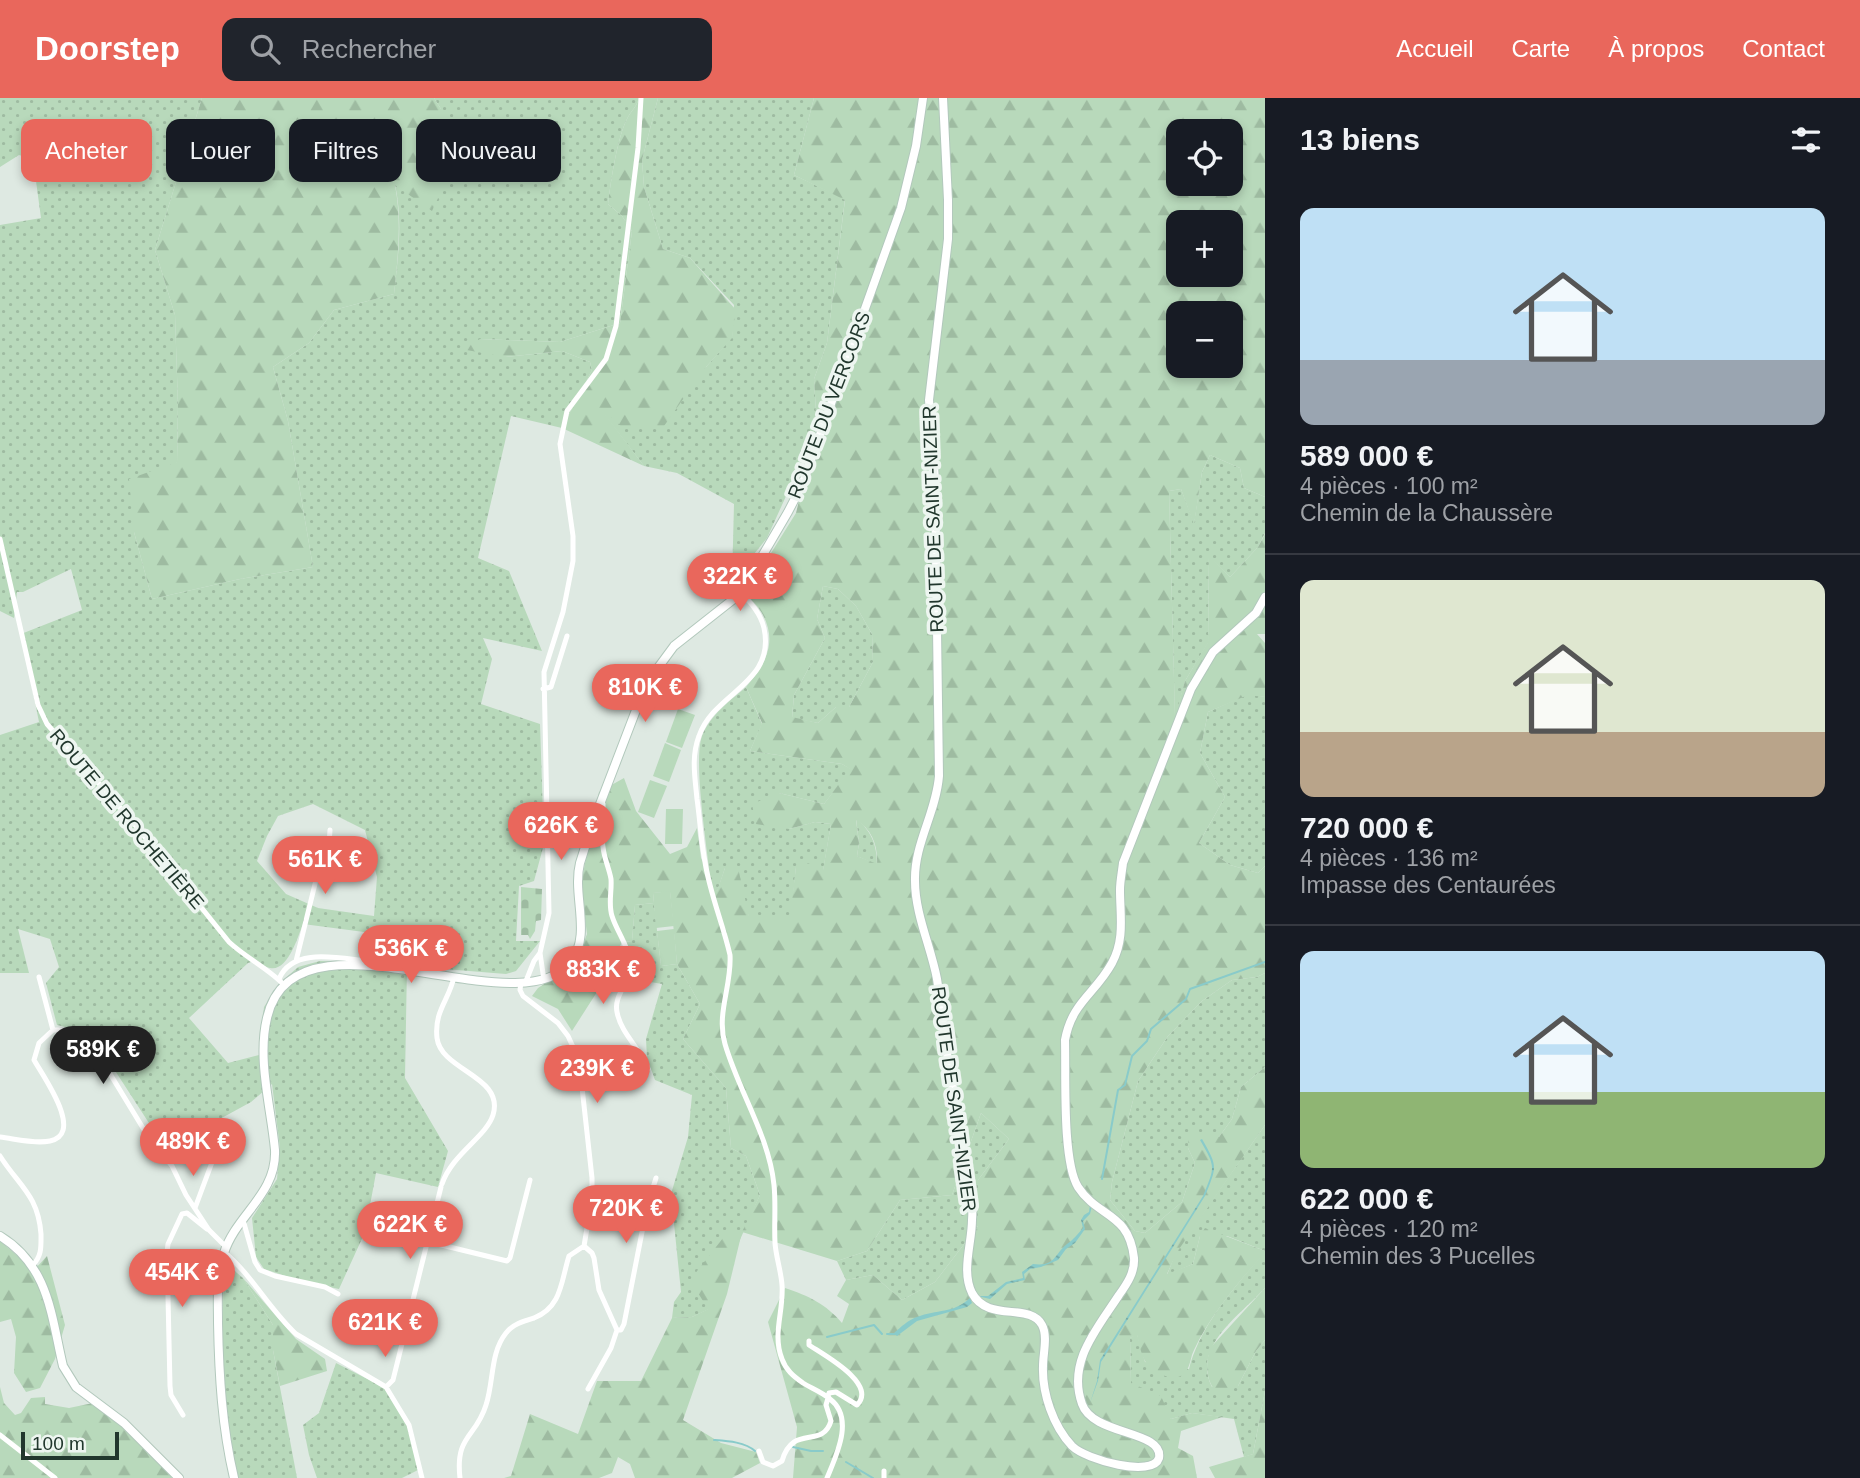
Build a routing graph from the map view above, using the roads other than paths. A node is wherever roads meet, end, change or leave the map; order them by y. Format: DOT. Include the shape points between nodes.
graph roads {
  1 [pos="641,98"];
  2 [pos="923,98"];
  3 [pos="943,98"];
  4 [pos="0,539"];
  5 [pos="740,594"];
  6 [pos="1265,597"];
  7 [pos="567,636"];
  8 [pos="543,689"];
  9 [pos="603,797"];
  10 [pos="330,831"];
  11 [pos="540,954"];
  12 [pos="296,961"];
  13 [pos="370,967"];
  14 [pos="39,977"];
  15 [pos="454,977"];
  16 [pos="544,980"];
  17 [pos="523,982"];
  18 [pos="282,983"];
  19 [pos="53,1030"];
  20 [pos="648,1069"];
  21 [pos="0,1137"];
  22 [pos="0,1156"];
  23 [pos="214,1157"];
  24 [pos="656,1178"];
  25 [pos="530,1180"];
  26 [pos="195,1208"];
  27 [pos="243,1220"];
  28 [pos="209,1230"];
  29 [pos="0,1236"];
  30 [pos="429,1242"];
  31 [pos="584,1246"];
  32 [pos="225,1250"];
  33 [pos="33,1265"];
  34 [pos="338,1294"];
  35 [pos="617,1330"];
  36 [pos="809,1341"];
  37 [pos="386,1387"];
  38 [pos="588,1389"];
  39 [pos="828,1398"];
  40 [pos="183,1415"];
  41 [pos="0,1435"];
  42 [pos="759,1451"];
  43 [pos="55,1478"];
  44 [pos="179,1478"];
  45 [pos="234,1478"];
  46 [pos="422,1478"];
  47 [pos="460,1478"];
  48 [pos="827,1478"];
  1 -- 8 [label="street" via="616,326 606,359 567,411 562,428 573,561"];
  2 -- 5 [label="main road, ROUTE DU VERCORS" via="901,208 811,463"];
  3 -- 6 [label="main road, ROUTE DE SAINT-NIZIER" via="948,239 929,391 935,480 939,776 917,855 915,892 937,981 970,1185 971,1291 994,1311 1027,1314 1041,1323 1044,1385 1059,1429 1086,1457 1129,1473 1152,1469 1159,1460 1158,1447 1100,1425 1083,1409 1077,1390 1085,1348 1131,1276 1134,1258 1123,1226 1091,1203 1071,1170 1065,1040 1076,1008 1111,965 1120,943 1123,863 1191,689 1213,652 1256,613"];
  4 -- 18 [label="street, ROUTE DE ROCHETIÈRE" via="38,705 47,724 229,942"];
  5 -- 9 [label="main road, ROUTE DU VERCORS" via="674,646 646,684"];
  5 -- 39 [label="street" via="758,612 765,655 752,677 709,716 698,737 694,765 705,864 730,955 722,1028 771,1159 775,1248 782,1287 777,1335 782,1360 795,1378"];
  7 -- 8 [label="street" via="551,687"];
  8 -- 11 [label="street" via="548,913"];
  9 -- 16 [label="main road, ROUTE DU VERCORS" via="578,870 581,932 577,948 566,967"];
  9 -- 20 [label="street" via="603,849 611,883 611,915 631,965 618,998 617,1015"];
  10 -- 12 [label="street"];
  11 -- 16 [label="street"];
  11 -- 17 [label="street"];
  12 -- 13 [label="street" via="345,958 366,961"];
  12 -- 18 [label="street" via="285,968"];
  13 -- 15 [label="main road"];
  13 -- 18 [label="main road" via="317,967"];
  14 -- 19 [label="street"];
  15 -- 17 [label="main road"];
  15 -- 30 [label="street" via="438,1018 438,1043 488,1089 494,1110 488,1124 446,1172"];
  16 -- 17 [label="main road"];
  17 -- 31 [label="street" via="523,996 558,1023 579,1060 592,1178"];
  18 -- 27 [label="main road" via="270,1009 264,1041 275,1166 268,1185"];
  19 -- 21 [label="street" via="39,1043 34,1060 65,1118 63,1131 47,1141"];
  19 -- 26 [label="street" via="77,1036 98,1054"];
  22 -- 33 [label="street" via="38,1212 41,1248"];
  23 -- 26 [label="street"];
  24 -- 35 [label="street" via="645,1199 624,1324"];
  25 -- 30 [label="street" via="507,1261"];
  26 -- 28 [label="street"];
  27 -- 32 [label="main road"];
  27 -- 34 [label="street" via="260,1270"];
  28 -- 32 [label="street"];
  28 -- 40 [label="street" via="182,1214 168,1244 170,1386"];
  29 -- 33 [label="main road"];
  30 -- 37 [label="street" via="393,1380"];
  31 -- 35 [label="street" via="594,1258 600,1290"];
  31 -- 47 [label="street" via="569,1256 552,1307 512,1327 499,1344 484,1412 459,1453"];
  32 -- 37 [label="street" via="296,1334"];
  32 -- 45 [label="main road" via="218,1278 219,1367"];
  33 -- 44 [label="main road" via="44,1285 69,1378 130,1428"];
  35 -- 38 [label="street"];
  36 -- 39 [label="street" via="850,1374 863,1394 857,1405 836,1392"];
  37 -- 46 [label="street" via="409,1425"];
  39 -- 42 [label="street" via="831,1421 826,1432 795,1440 779,1464 763,1462"];
  39 -- 48 [label="street" via="839,1411 842,1433"];
  41 -- 43 [label="street"];
}
